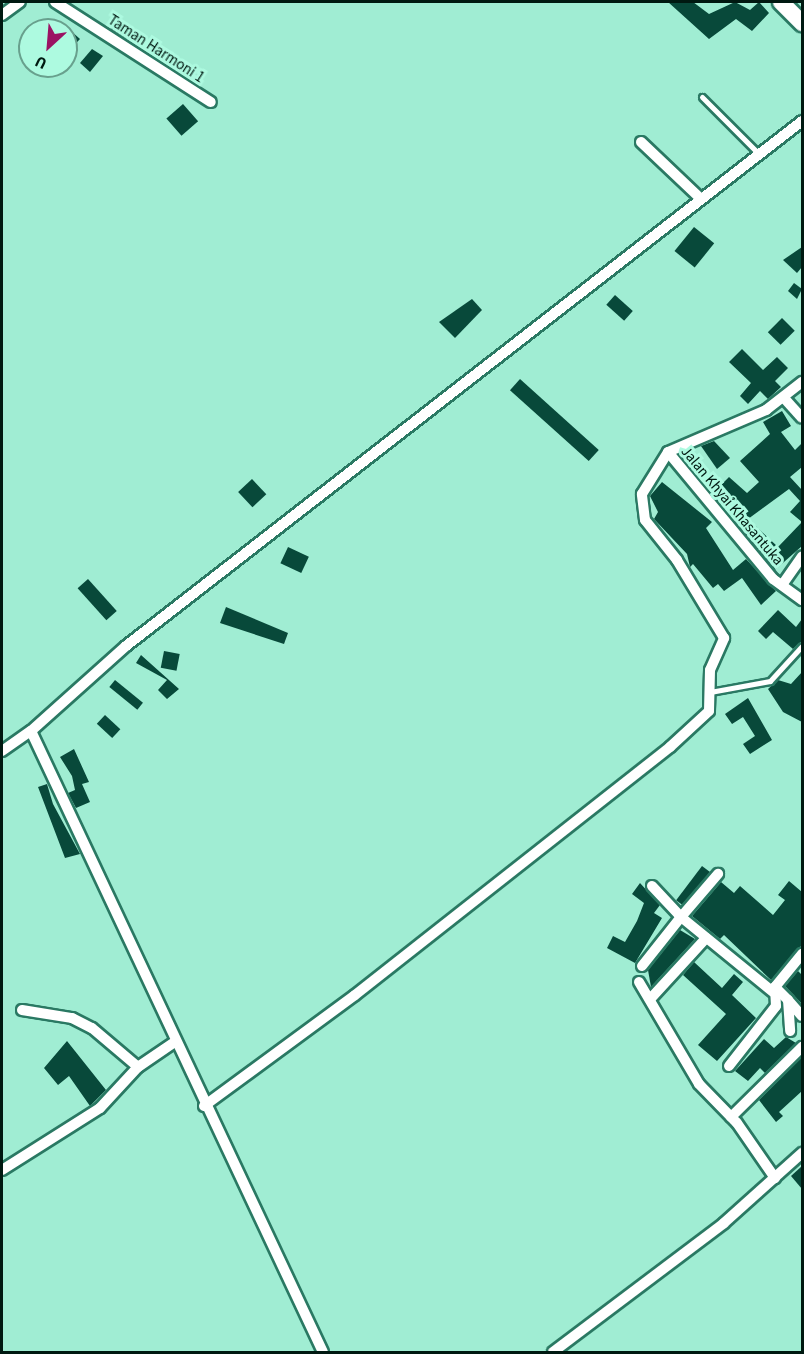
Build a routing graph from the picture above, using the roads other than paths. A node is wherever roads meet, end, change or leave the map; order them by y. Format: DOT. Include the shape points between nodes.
graph roads {
  1 [pos="20,2"];
  2 [pos="55,2"];
  3 [pos="781,2"];
  4 [pos="2,15"];
  5 [pos="802,23"];
  6 [pos="702,97"];
  7 [pos="211,102"];
  8 [pos="802,121"];
  9 [pos="641,142"];
  10 [pos="758,153"];
  11 [pos="701,199"];
  12 [pos="802,382"];
  13 [pos="785,399"];
  14 [pos="802,418"];
  15 [pos="668,452"];
  16 [pos="802,556"];
  17 [pos="782,585"];
  18 [pos="802,600"];
  19 [pos="802,646"];
  20 [pos="710,692"];
  21 [pos="32,731"];
  22 [pos="2,751"];
  23 [pos="718,874"];
  24 [pos="652,886"];
  25 [pos="681,917"];
  26 [pos="706,938"];
  27 [pos="802,954"];
  28 [pos="642,966"];
  29 [pos="639,982"];
  30 [pos="774,989"];
  31 [pos="652,997"];
  32 [pos="788,1000"];
  33 [pos="22,1010"];
  34 [pos="802,1016"];
  35 [pos="790,1030"];
  36 [pos="176,1041"];
  37 [pos="802,1047"];
  38 [pos="729,1066"];
  39 [pos="138,1067"];
  40 [pos="204,1106"];
  41 [pos="731,1118"];
  42 [pos="802,1153"];
  43 [pos="2,1170"];
  44 [pos="775,1178"];
  45 [pos="323,1353"];
  46 [pos="553,1353"];
  1 -- 4 [label="street"];
  2 -- 7 [label="street, Taman Harmoni 1"];
  3 -- 5 [label="main road"];
  6 -- 10 [label="lane"];
  8 -- 10 [label="street"];
  9 -- 11 [label="street"];
  10 -- 11 [label="street"];
  11 -- 21 [label="street" via="117,653"];
  12 -- 13 [label="street"];
  13 -- 14 [label="street"];
  13 -- 15 [label="street"];
  15 -- 17 [label="street, Jalan Khyai Khasantuka"];
  15 -- 20 [label="street" via="650,475 643,514 724,638 711,665"];
  16 -- 17 [label="street"];
  17 -- 18 [label="street, Jalan Khyai Khasantuka"];
  19 -- 20 [label="lane" via="770,681"];
  20 -- 40 [label="street" via="711,706 670,747 356,995"];
  21 -- 22 [label="street"];
  21 -- 36 [label="street"];
  23 -- 25 [label="street"];
  24 -- 25 [label="street"];
  25 -- 26 [label="street"];
  25 -- 28 [label="street"];
  26 -- 30 [label="street"];
  26 -- 31 [label="street"];
  27 -- 30 [label="street"];
  29 -- 31 [label="street"];
  30 -- 32 [label="street"];
  30 -- 38 [label="street" via="776,1006"];
  31 -- 41 [label="street" via="694,1077"];
  32 -- 34 [label="street"];
  32 -- 35 [label="street"];
  33 -- 39 [label="street" via="72,1018"];
  36 -- 39 [label="street"];
  36 -- 40 [label="street"];
  37 -- 41 [label="street"];
  39 -- 43 [label="street" via="100,1108"];
  40 -- 45 [label="street"];
  41 -- 44 [label="street"];
  42 -- 44 [label="street"];
  44 -- 46 [label="street"];
}
